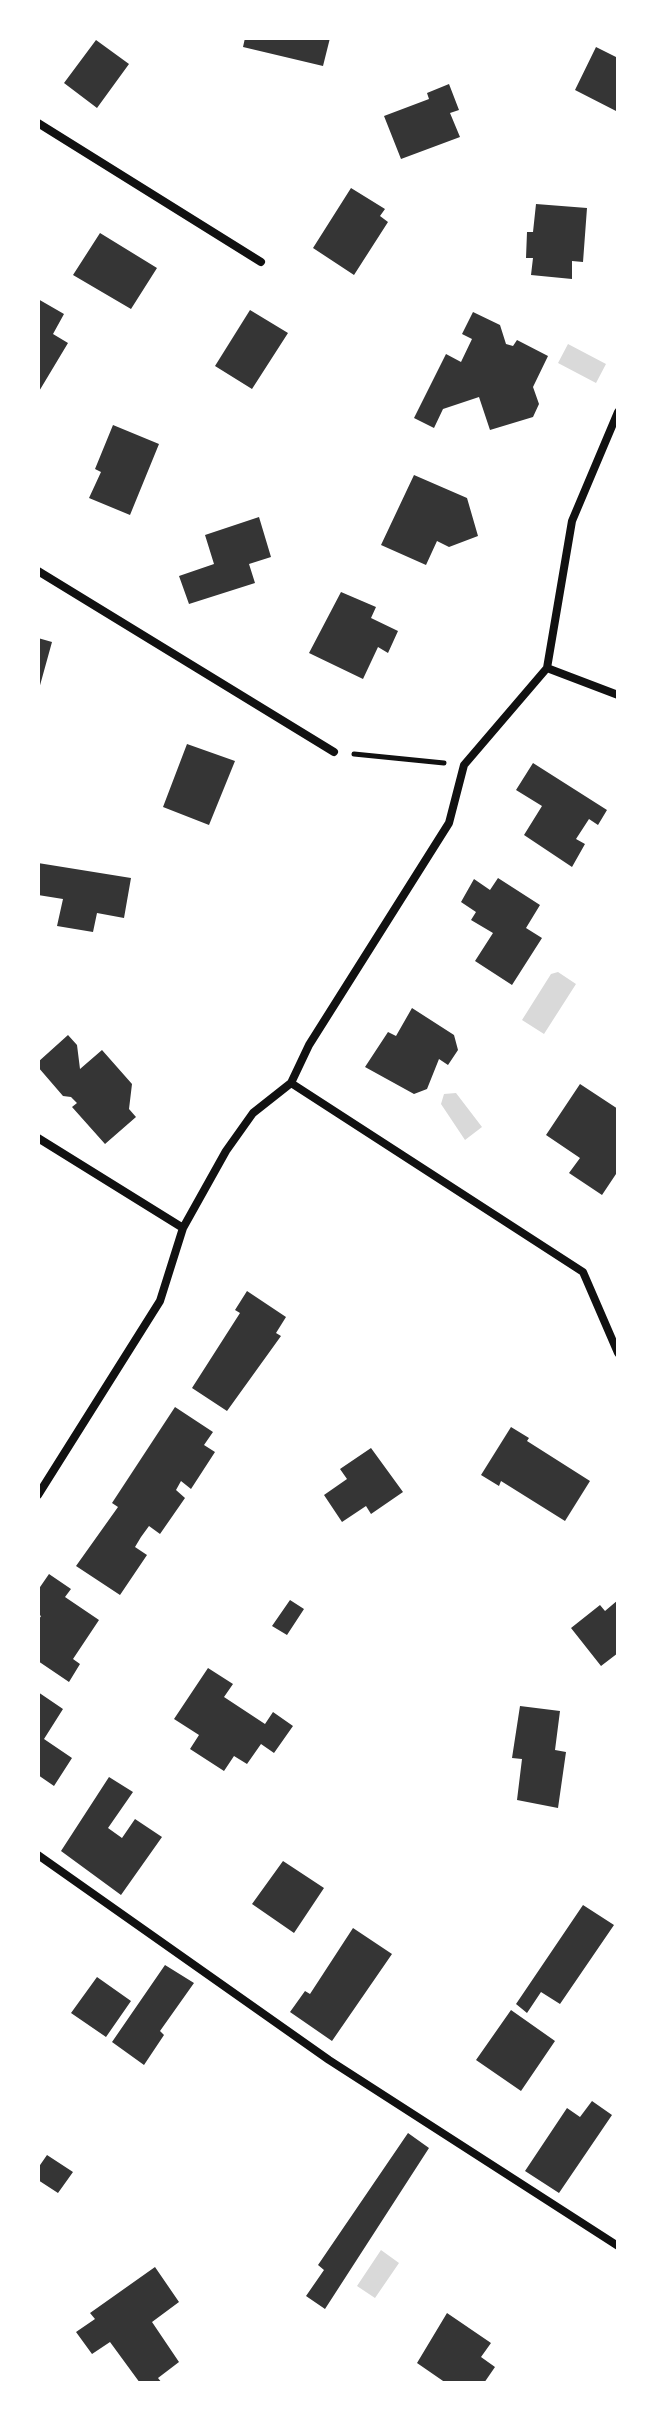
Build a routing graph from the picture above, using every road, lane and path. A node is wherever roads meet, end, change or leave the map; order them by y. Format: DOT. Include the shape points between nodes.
graph roads {
  1 [pos="38,123"];
  2 [pos="261,262"];
  3 [pos="618,412"];
  4 [pos="38,571"];
  5 [pos="547,668"];
  6 [pos="618,695"];
  7 [pos="334,752"];
  8 [pos="464,765"];
  9 [pos="291,1083"];
  10 [pos="38,1138"];
  11 [pos="183,1228"];
  12 [pos="618,1353"];
  13 [pos="38,1495"];
  14 [pos="38,1855"];
  15 [pos="618,2246"];
  1 -- 2 [label="street"];
  3 -- 5 [label="street" via="572,521"];
  4 -- 7 [label="street"];
  5 -- 6 [label="street"];
  5 -- 8 [label="street"];
  7 -- 8 [label="path"];
  8 -- 9 [label="street" via="449,823 309,1045"];
  9 -- 11 [label="street" via="253,1113"];
  9 -- 12 [label="street" via="583,1272"];
  10 -- 11 [label="street"];
  11 -- 13 [label="street" via="160,1301"];
  14 -- 15 [label="street" via="329,2060"];
}
